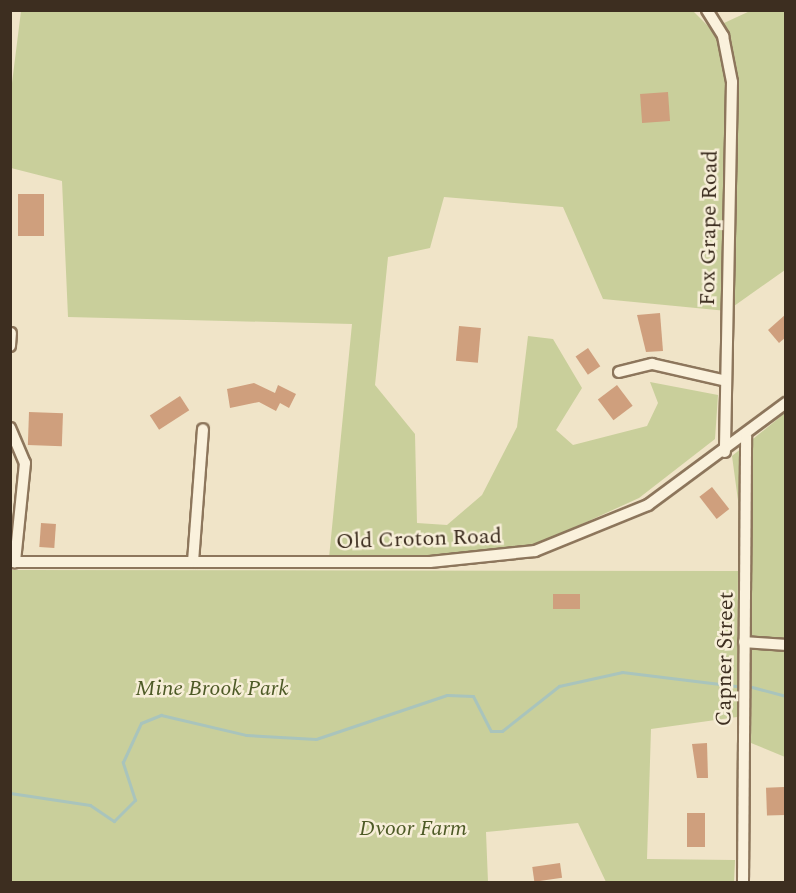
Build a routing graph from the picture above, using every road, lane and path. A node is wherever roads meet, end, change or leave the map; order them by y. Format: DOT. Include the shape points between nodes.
graph roads {
  1 [pos="707,10"];
  2 [pos="11,333"];
  3 [pos="10,346"];
  4 [pos="619,372"];
  5 [pos="726,381"];
  6 [pos="786,403"];
  7 [pos="10,428"];
  8 [pos="203,429"];
  9 [pos="746,436"];
  10 [pos="725,452"];
  11 [pos="13,562"];
  12 [pos="193,562"];
  13 [pos="744,642"];
  14 [pos="786,645"];
  15 [pos="743,882"];
  1 -- 5 [label="street, Fox Grape Road" via="723,36 732,82"];
  2 -- 3 [label="street"];
  4 -- 5 [label="street" via="652,364"];
  5 -- 10 [label="street, Fox Grape Road"];
  6 -- 9 [label="street, Old Croton Road"];
  7 -- 11 [label="street" via="25,463"];
  8 -- 12 [label="street"];
  9 -- 10 [label="street, Old Croton Road"];
  9 -- 13 [label="street, Capner Street"];
  10 -- 12 [label="street, Old Croton Road" via="621,520 535,551 443,561"];
  11 -- 12 [label="street, Old Croton Road"];
  13 -- 14 [label="street"];
  13 -- 15 [label="street, Capner Street"];
}
